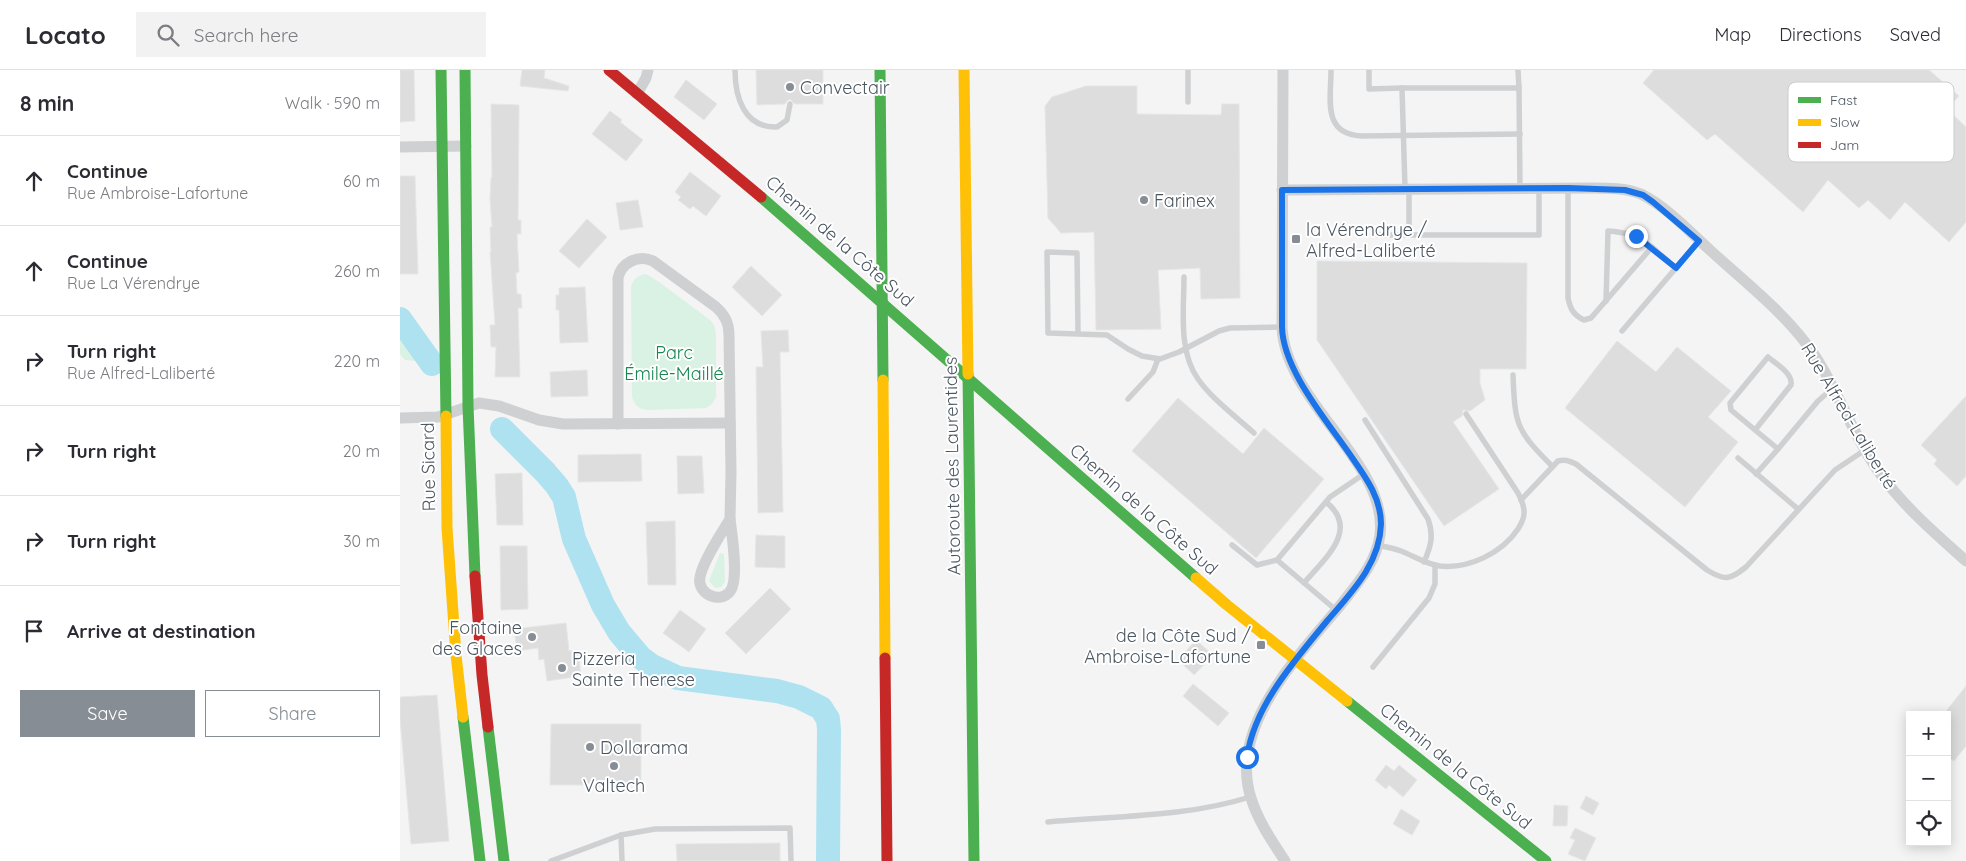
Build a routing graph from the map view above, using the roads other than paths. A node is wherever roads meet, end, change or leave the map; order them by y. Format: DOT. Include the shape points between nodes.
graph roads {
  1 [pos="441,70"];
  2 [pos="465,70"];
  3 [pos="609,70"];
  4 [pos="648,70"];
  5 [pos="735,70"];
  6 [pos="880,70"];
  7 [pos="964,70"];
  8 [pos="1188,70"];
  9 [pos="1283,70"];
  10 [pos="1331,70"];
  11 [pos="1369,70"];
  12 [pos="1518,70"];
  13 [pos="1402,88"];
  14 [pos="1519,88"];
  15 [pos="637,94"];
  16 [pos="1188,102"];
  17 [pos="790,104"];
  18 [pos="1520,134"];
  19 [pos="1403,136"];
  20 [pos="442,146"];
  21 [pos="466,146"];
  22 [pos="400,147"];
  23 [pos="1407,188"];
  24 [pos="1520,188"];
  25 [pos="1539,188"];
  26 [pos="1568,188"];
  27 [pos="1282,190"];
  28 [pos="1378,235"];
  29 [pos="1409,235"];
  30 [pos="1699,241"];
  31 [pos="1652,247"];
  32 [pos="1676,268"];
  33 [pos="1184,277"];
  34 [pos="1606,301"];
  35 [pos="1282,327"];
  36 [pos="1622,331"];
  37 [pos="1078,332"];
  38 [pos="1186,348"];
  39 [pos="1158,359"];
  40 [pos="1513,375"];
  41 [pos="1833,388"];
  42 [pos="1128,399"];
  43 [pos="468,406"];
  44 [pos="1466,414"];
  45 [pos="444,415"];
  46 [pos="400,418"];
  47 [pos="1365,420"];
  48 [pos="730,423"];
  49 [pos="618,424"];
  50 [pos="1755,430"];
  51 [pos="1254,433"];
  52 [pos="1778,449"];
  53 [pos="1865,450"];
  54 [pos="1738,458"];
  55 [pos="1552,466"];
  56 [pos="1364,474"];
  57 [pos="1756,474"];
  58 [pos="1521,500"];
  59 [pos="1326,502"];
  60 [pos="1798,509"];
  61 [pos="730,519"];
  62 [pos="1232,544"];
  63 [pos="1378,545"];
  64 [pos="1277,560"];
  65 [pos="1966,560"];
  66 [pos="1424,562"];
  67 [pos="1435,565"];
  68 [pos="1304,583"];
  69 [pos="1336,610"];
  70 [pos="1296,660"];
  71 [pos="1373,667"];
  72 [pos="470,676"];
  73 [pos="1250,797"];
  74 [pos="1048,822"];
  75 [pos="621,835"];
  76 [pos="480,861"];
  77 [pos="504,861"];
  78 [pos="551,861"];
  79 [pos="622,861"];
  80 [pos="791,861"];
  81 [pos="887,861"];
  82 [pos="974,861"];
  83 [pos="1285,861"];
  84 [pos="1546,861"];
  1 -- 20 [label="main road, Rue Sicard"];
  2 -- 21 [label="main road, Rue Sicard"];
  3 -- 15 [label="main road, Chemin de la Côte Sud"];
  4 -- 15 [label="street"];
  5 -- 17 [label="lane" via="737,95 751,118 777,127 787,120"];
  6 -- 81 [label="main road"];
  7 -- 82 [label="main road, Autoroute des Laurentides"];
  8 -- 16 [label="lane"];
  9 -- 27 [label="street"];
  10 -- 19 [label="lane" via="1331,116 1339,129 1351,136"];
  11 -- 13 [label="lane" via="1369,89"];
  12 -- 14 [label="lane"];
  13 -- 14 [label="lane"];
  13 -- 19 [label="lane"];
  14 -- 18 [label="lane"];
  15 -- 70 [label="main road, Chemin de la Côte Sud" via="730,170 1201,582"];
  18 -- 19 [label="lane"];
  18 -- 24 [label="lane"];
  19 -- 23 [label="lane"];
  20 -- 21 [label="street"];
  20 -- 22 [label="street"];
  20 -- 45 [label="main road, Rue Sicard"];
  21 -- 43 [label="main road, Rue Sicard"];
  23 -- 24 [label="street, Rue Alfred-Laliberté"];
  23 -- 27 [label="street, Rue Alfred-Laliberté"];
  23 -- 29 [label="lane"];
  24 -- 25 [label="street, Rue Alfred-Laliberté"];
  25 -- 26 [label="street, Rue Alfred-Laliberté"];
  25 -- 29 [label="lane" via="1539,235"];
  26 -- 30 [label="street, Rue Alfred-Laliberté" via="1615,189 1643,195"];
  26 -- 34 [label="lane" via="1570,307 1578,318 1588,320"];
  27 -- 35 [label="street"];
  28 -- 29 [label="lane"];
  30 -- 32 [label="lane"];
  30 -- 41 [label="street, Rue Alfred-Laliberté" via="1788,322 1816,357"];
  31 -- 32 [label="lane"];
  31 -- 34 [label="lane"];
  31 -- 34 [label="lane" via="1628,233 1608,231"];
  32 -- 36 [label="lane"];
  33 -- 38 [label="lane" via="1183,333"];
  35 -- 38 [label="lane" via="1230,328 1208,335"];
  35 -- 56 [label="street" via="1293,369"];
  37 -- 37 [label="lane" via="1077,253 1047,252 1048,333"];
  37 -- 39 [label="lane" via="1107,335 1142,356"];
  38 -- 39 [label="lane"];
  38 -- 51 [label="lane" via="1192,370 1204,388"];
  39 -- 42 [label="lane" via="1153,372"];
  40 -- 55 [label="lane" via="1514,413 1519,428"];
  41 -- 52 [label="lane" via="1818,400"];
  41 -- 53 [label="street, Rue Alfred-Laliberté"];
  43 -- 45 [label="street"];
  43 -- 49 [label="street" via="479,403 492,405 557,424"];
  43 -- 72 [label="main road, Rue Sicard" via="472,546"];
  44 -- 58 [label="lane"];
  45 -- 46 [label="street"];
  45 -- 72 [label="main road, Rue Sicard" via="447,528"];
  47 -- 66 [label="lane" via="1428,519 1433,536"];
  48 -- 49 [label="street"];
  48 -- 49 [label="street" via="729,330 726,319 716,307 644,258 629,262 618,278"];
  48 -- 61 [label="street"];
  50 -- 50 [label="lane" via="1730,410 1730,403 1768,357 1792,380"];
  50 -- 52 [label="lane"];
  52 -- 57 [label="lane"];
  53 -- 60 [label="lane" via="1835,470"];
  53 -- 65 [label="street, Rue Alfred-Laliberté" via="1903,503"];
  54 -- 57 [label="lane"];
  55 -- 58 [label="lane"];
  55 -- 60 [label="lane" via="1564,459 1576,464 1707,570 1725,578 1735,576 1746,567"];
  56 -- 59 [label="lane"];
  56 -- 63 [label="street" via="1380,512"];
  57 -- 60 [label="lane"];
  58 -- 67 [label="lane" via="1525,514 1505,545 1466,564"];
  59 -- 64 [label="lane"];
  59 -- 68 [label="lane" via="1340,522 1340,538"];
  61 -- 61 [label="street" via="700,577 702,590 715,598 726,595 734,579"];
  62 -- 64 [label="lane" via="1257,565"];
  63 -- 66 [label="lane" via="1399,550"];
  63 -- 69 [label="street" via="1369,568"];
  64 -- 68 [label="lane"];
  66 -- 67 [label="lane"];
  67 -- 71 [label="lane" via="1435,584 1429,598"];
  68 -- 69 [label="lane"];
  69 -- 70 [label="street"];
  70 -- 73 [label="street" via="1253,728 1246,774"];
  70 -- 84 [label="main road, Chemin de la Côte Sud"];
  72 -- 76 [label="main road, Rue Sicard"];
  72 -- 77 [label="main road, Rue Sicard"];
  73 -- 74 [label="lane" via="1192,810"];
  73 -- 83 [label="street"];
  75 -- 78 [label="lane"];
  75 -- 79 [label="lane"];
  75 -- 80 [label="lane" via="655,828 790,828"];
}
